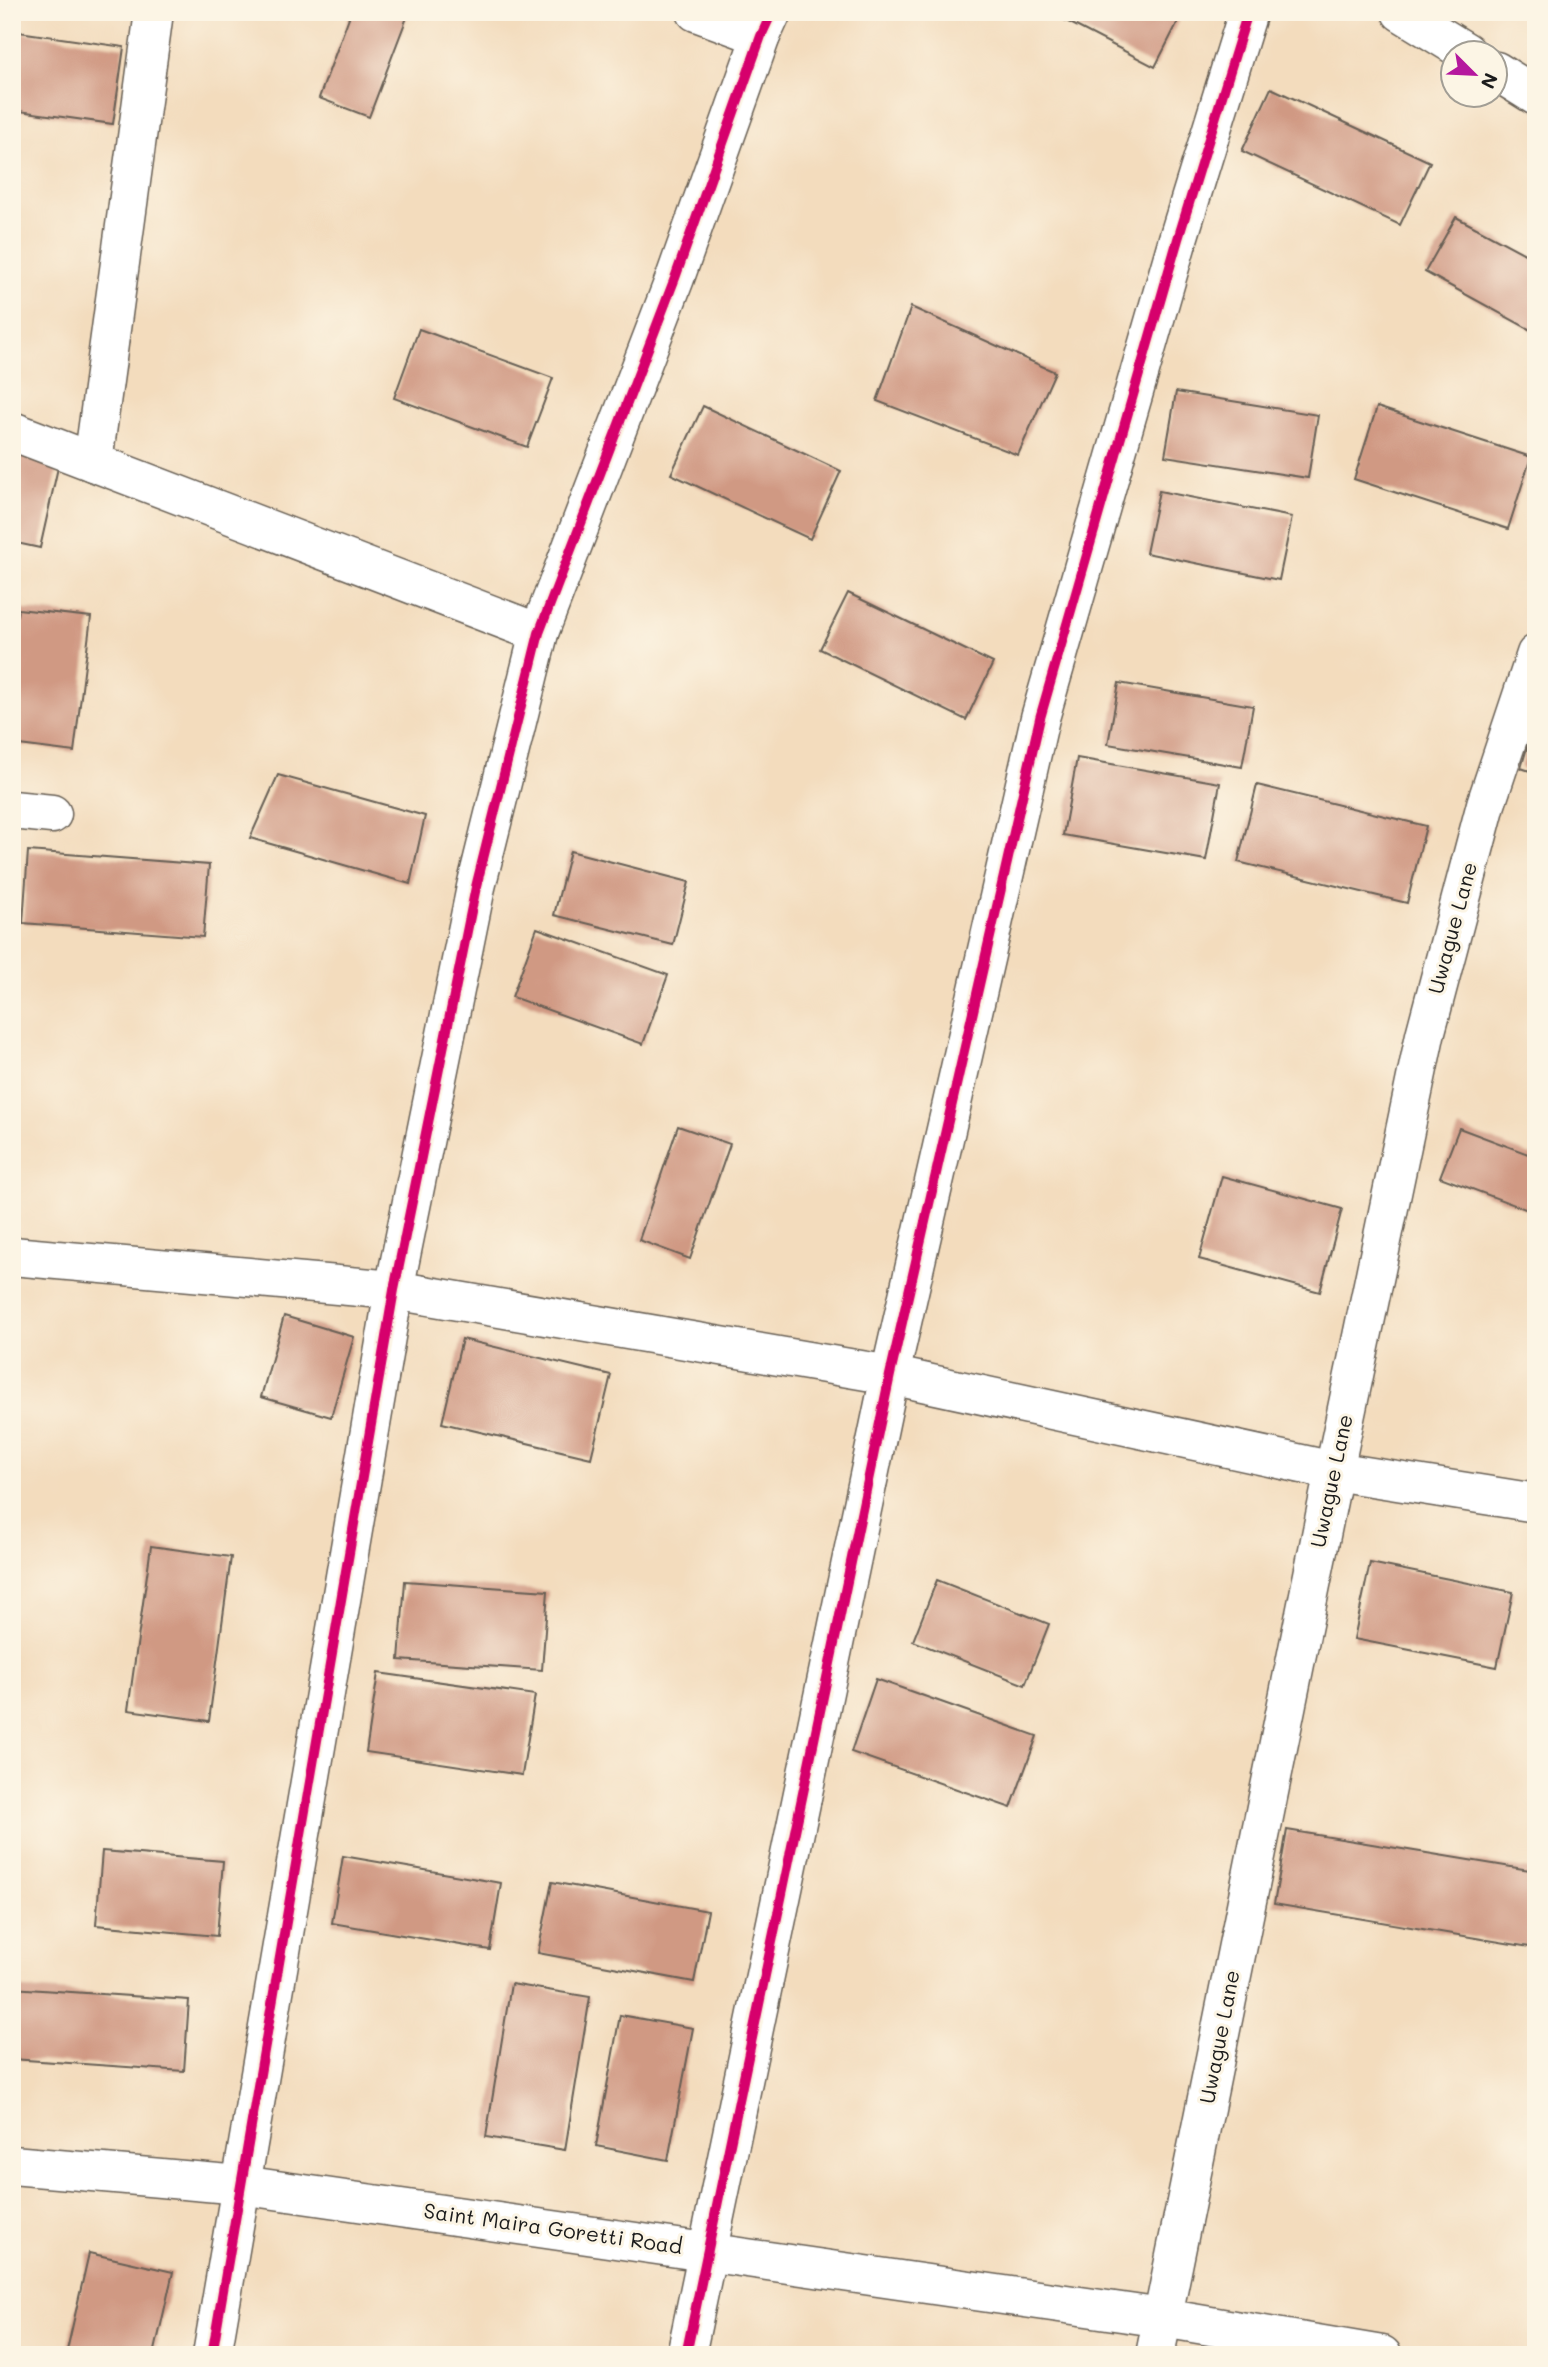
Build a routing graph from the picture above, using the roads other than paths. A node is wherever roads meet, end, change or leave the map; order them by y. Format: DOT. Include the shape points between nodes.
graph roads {
  1 [pos="155,12"];
  2 [pos="696,12"];
  3 [pos="1248,12"];
  4 [pos="1401,12"];
  5 [pos="766,24"];
  6 [pos="1443,38"];
  7 [pos="1510,80"];
  8 [pos="1536,96"];
  9 [pos="12,431"];
  10 [pos="93,462"];
  11 [pos="539,633"];
  12 [pos="1536,654"];
  13 [pos="12,810"];
  14 [pos="52,814"];
  15 [pos="12,1255"];
  16 [pos="394,1290"];
  17 [pos="890,1375"];
  18 [pos="1334,1471"];
  19 [pos="1536,1503"];
  20 [pos="12,2165"];
  21 [pos="241,2185"];
  22 [pos="709,2251"];
  23 [pos="1163,2318"];
  24 [pos="212,2355"];
  25 [pos="686,2355"];
  26 [pos="1155,2355"];
  27 [pos="1382,2355"];
  1 -- 10 [label="street"];
  2 -- 5 [label="street"];
  3 -- 17 [label="street" via="1040,718"];
  4 -- 6 [label="street"];
  5 -- 11 [label="street"];
  7 -- 8 [label="street"];
  9 -- 10 [label="street"];
  10 -- 11 [label="street"];
  11 -- 16 [label="street" via="477,887"];
  12 -- 18 [label="street, Uwague Lane" via="1486,804 1425,1035"];
  13 -- 14 [label="street"];
  15 -- 16 [label="street"];
  16 -- 17 [label="street"];
  16 -- 21 [label="street"];
  17 -- 18 [label="street"];
  17 -- 22 [label="street"];
  18 -- 19 [label="street"];
  18 -- 23 [label="street, Uwague Lane"];
  20 -- 21 [label="street, Saint Maira Goretti Road"];
  21 -- 22 [label="street, Saint Maira Goretti Road"];
  21 -- 24 [label="street"];
  22 -- 23 [label="street, Saint Maira Goretti Road"];
  22 -- 25 [label="street"];
  23 -- 26 [label="street, Uwague Lane"];
  23 -- 27 [label="street, Saint Maira Goretti Road"];
}
